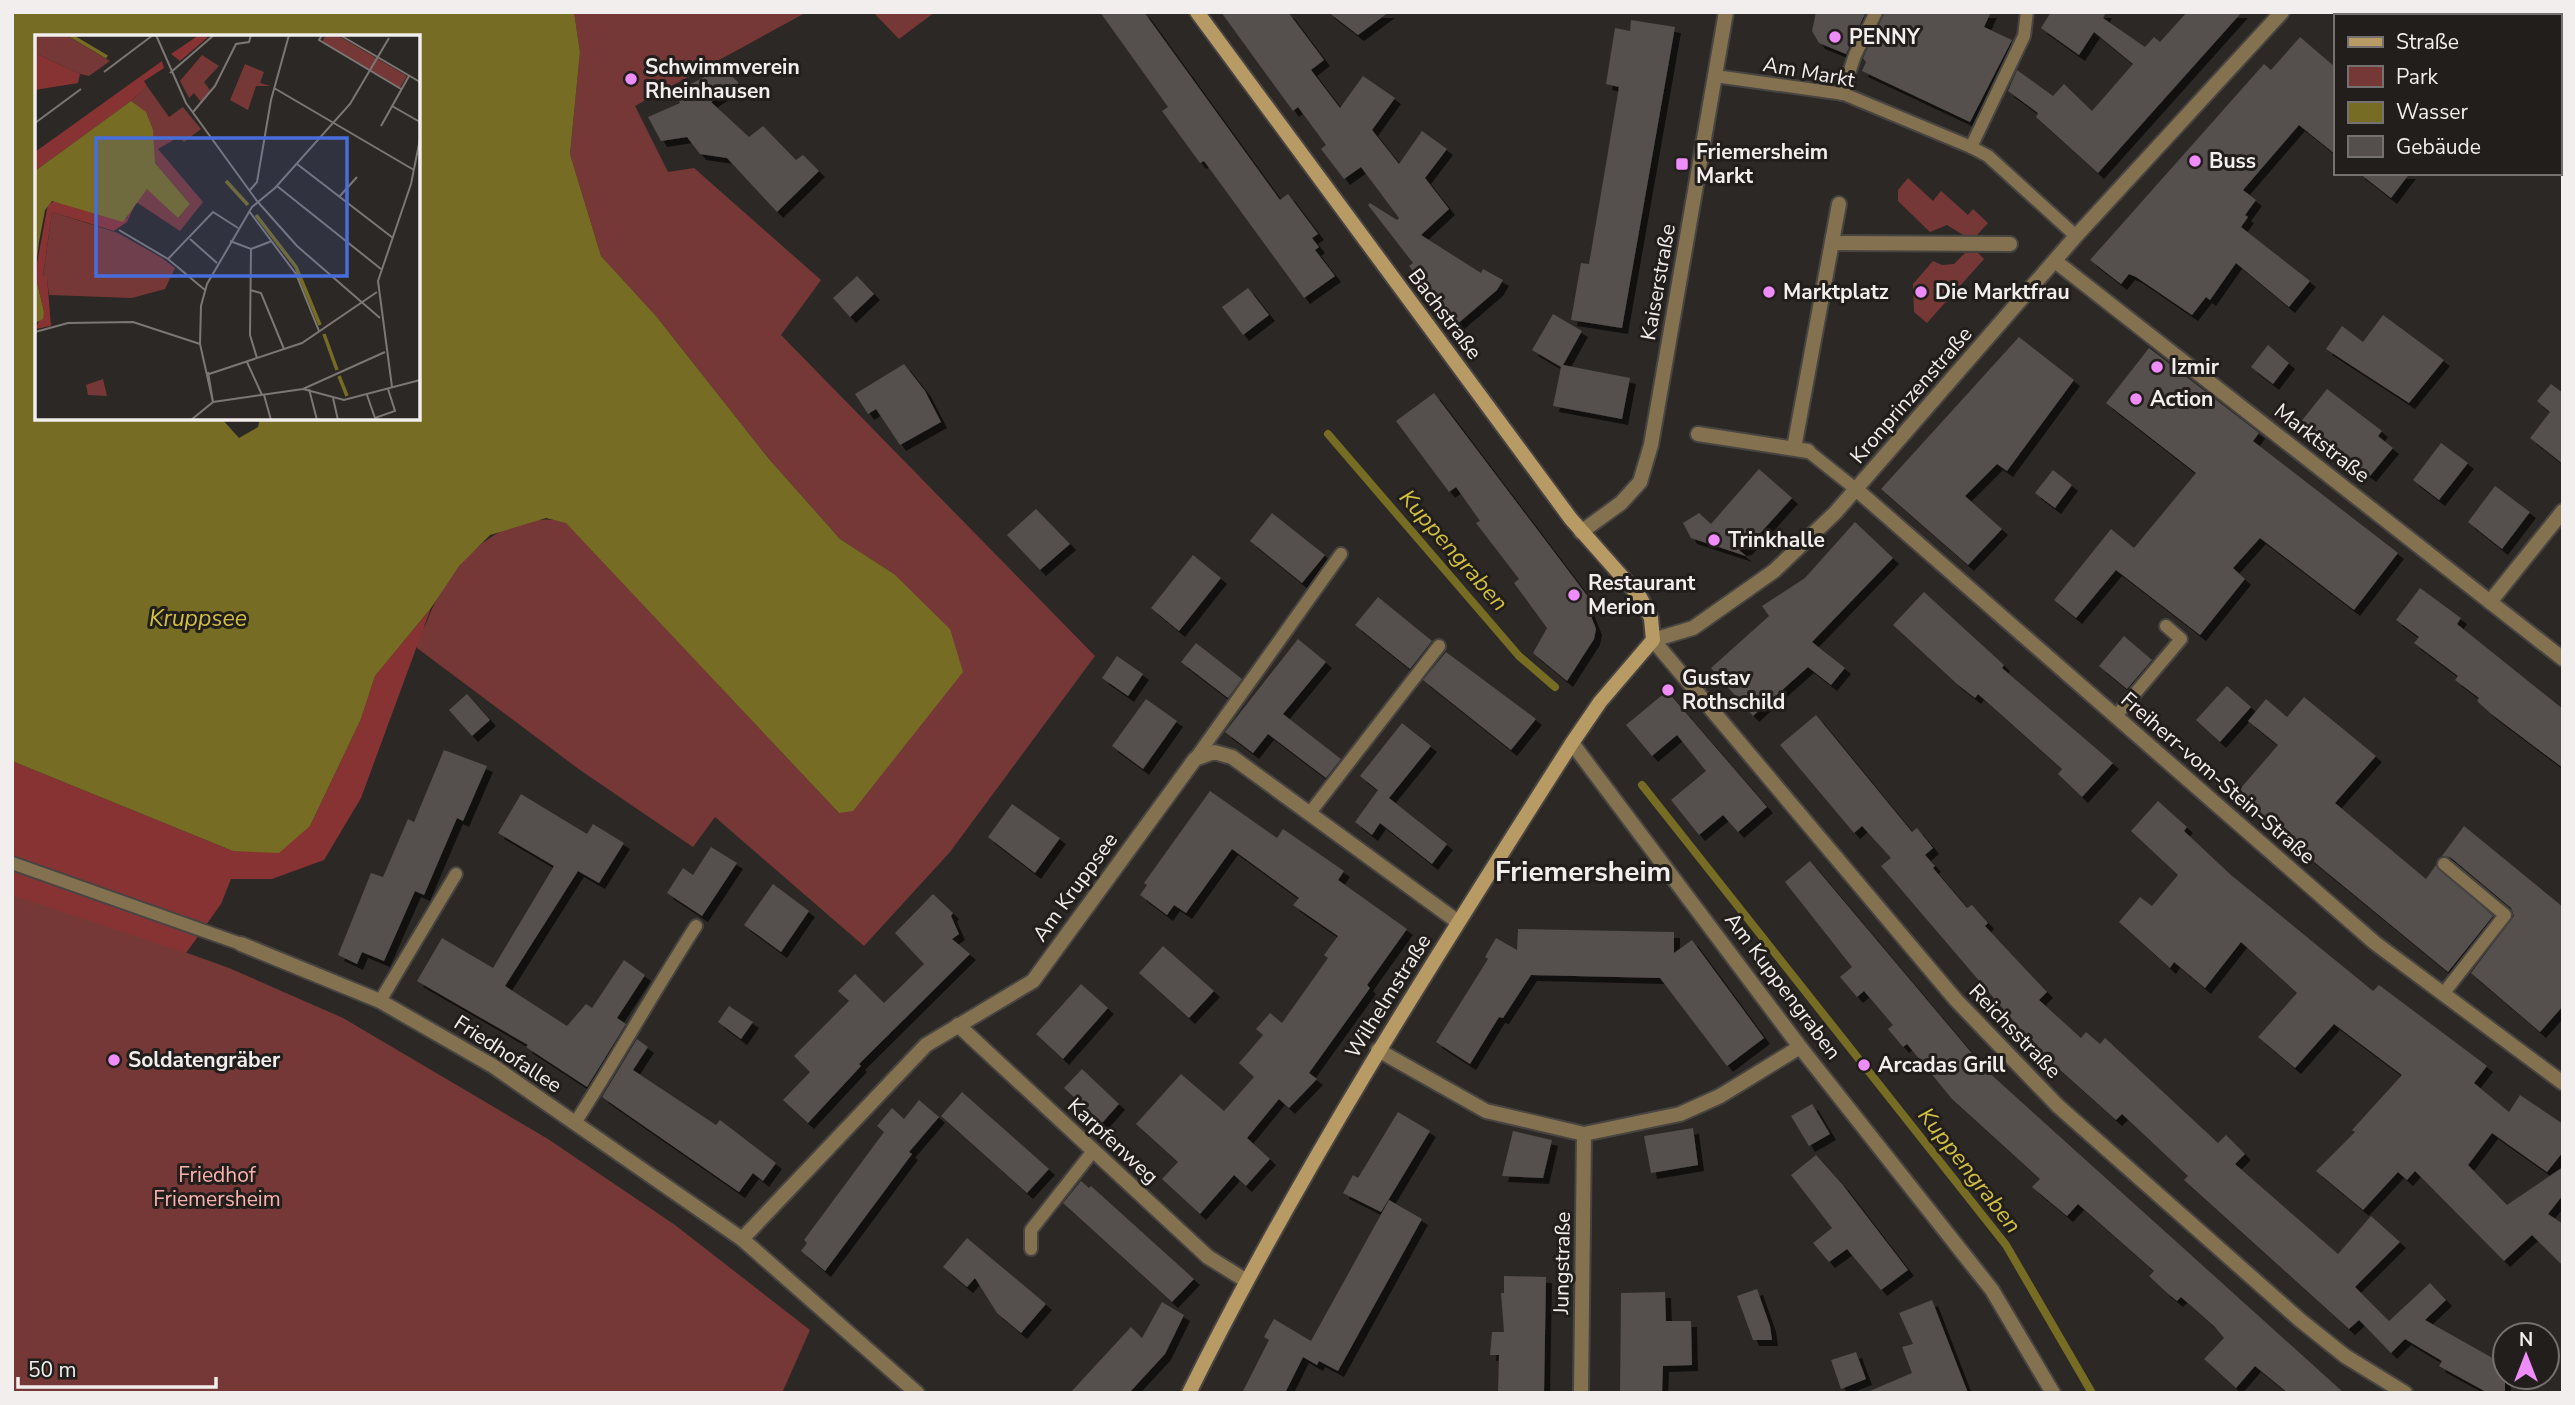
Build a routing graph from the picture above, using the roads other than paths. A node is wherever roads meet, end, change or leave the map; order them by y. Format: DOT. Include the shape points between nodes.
graph roads {
  1 [pos="1197,12"];
  2 [pos="1726,12"];
  3 [pos="1876,12"];
  4 [pos="2027,12"];
  5 [pos="2282,12"];
  6 [pos="1715,76"];
  7 [pos="1842,94"];
  8 [pos="1971,148"];
  9 [pos="1839,204"];
  10 [pos="2076,236"];
  11 [pos="1832,243"];
  12 [pos="2010,244"];
  13 [pos="2055,261"];
  14 [pos="1698,434"];
  15 [pos="1801,450"];
  16 [pos="1857,490"];
  17 [pos="2563,511"];
  18 [pos="1581,532"];
  19 [pos="1341,554"];
  20 [pos="2490,602"];
  21 [pos="2166,626"];
  22 [pos="1653,640"];
  23 [pos="1439,646"];
  24 [pos="2563,659"];
  25 [pos="2116,716"];
  26 [pos="1572,743"];
  27 [pos="1195,759"];
  28 [pos="1309,814"];
  29 [pos="12,863"];
  30 [pos="2444,864"];
  31 [pos="456,874"];
  32 [pos="1458,922"];
  33 [pos="696,926"];
  34 [pos="241,944"];
  35 [pos="2443,994"];
  36 [pos="380,1001"];
  37 [pos="958,1025"];
  38 [pos="1800,1047"];
  39 [pos="1378,1050"];
  40 [pos="2563,1083"];
  41 [pos="575,1123"];
  42 [pos="1584,1134"];
  43 [pos="1093,1151"];
  44 [pos="742,1239"];
  45 [pos="1031,1249"];
  46 [pos="1245,1280"];
  47 [pos="917,1393"];
  48 [pos="1189,1393"];
  49 [pos="1581,1393"];
  50 [pos="2053,1393"];
  51 [pos="2405,1393"];
  1 -- 18 [label="street, Bachstraße"];
  2 -- 6 [label="street, Kaiserstraße"];
  3 -- 7 [label="lane"];
  4 -- 8 [label="lane" via="2024,36"];
  5 -- 10 [label="street, Kronprinzenstraße"];
  6 -- 7 [label="lane, Am Markt"];
  6 -- 18 [label="street, Kaiserstraße" via="1651,445 1640,482 1621,503"];
  7 -- 8 [label="lane, Am Markt"];
  8 -- 10 [label="lane, Am Markt" via="1988,156"];
  9 -- 11 [label="street"];
  10 -- 13 [label="street, Kronprinzenstraße"];
  11 -- 12 [label="street"];
  11 -- 15 [label="street"];
  13 -- 16 [label="street, Kronprinzenstraße"];
  13 -- 20 [label="street, Marktstraße"];
  14 -- 15 [label="street"];
  15 -- 16 [label="lane"];
  16 -- 22 [label="street, Kronprinzenstraße" via="1774,571 1693,628"];
  16 -- 25 [label="street, Freiherr-vom-Stein-Straße"];
  17 -- 20 [label="street"];
  18 -- 22 [label="street, Bachstraße" via="1640,597 1651,618"];
  19 -- 27 [label="lane"];
  20 -- 24 [label="street, Marktstraße"];
  21 -- 25 [label="lane" via="2182,639"];
  22 -- 26 [label="street, Wilhelmstraße"];
  22 -- 51 [label="street, Reichsstraße" via="1956,1000 2058,1106 2300,1320 2345,1356"];
  23 -- 28 [label="lane"];
  25 -- 35 [label="street, Freiherr-vom-Stein-Straße" via="2375,943"];
  26 -- 32 [label="street, Wilhelmstraße"];
  26 -- 38 [label="street, Am Kuppengraben"];
  27 -- 28 [label="street" via="1214,752 1232,757"];
  27 -- 37 [label="street, Am Kruppsee" via="1033,981"];
  28 -- 32 [label="street"];
  29 -- 34 [label="lane, Friedhofallee"];
  30 -- 35 [label="lane" via="2505,915"];
  31 -- 36 [label="lane"];
  32 -- 39 [label="street, Wilhelmstraße"];
  33 -- 41 [label="lane"];
  34 -- 36 [label="street, Friedhofallee"];
  35 -- 40 [label="street, Freiherr-vom-Stein-Straße"];
  36 -- 41 [label="street, Friedhofallee" via="493,1066"];
  37 -- 43 [label="street, Karpfenweg"];
  37 -- 44 [label="street, Am Kruppsee" via="926,1045"];
  38 -- 42 [label="street" via="1720,1096 1680,1114"];
  38 -- 50 [label="street, Am Kuppengraben" via="1992,1290"];
  39 -- 42 [label="street" via="1486,1111"];
  39 -- 46 [label="street, Wilhelmstraße"];
  41 -- 44 [label="street, Friedhofallee"];
  42 -- 49 [label="street, Jungstraße"];
  43 -- 45 [label="lane" via="1031,1230"];
  43 -- 46 [label="street, Karpfenweg" via="1208,1257"];
  44 -- 47 [label="street, Friedhofallee"];
  46 -- 48 [label="street, Wilhelmstraße"];
}
